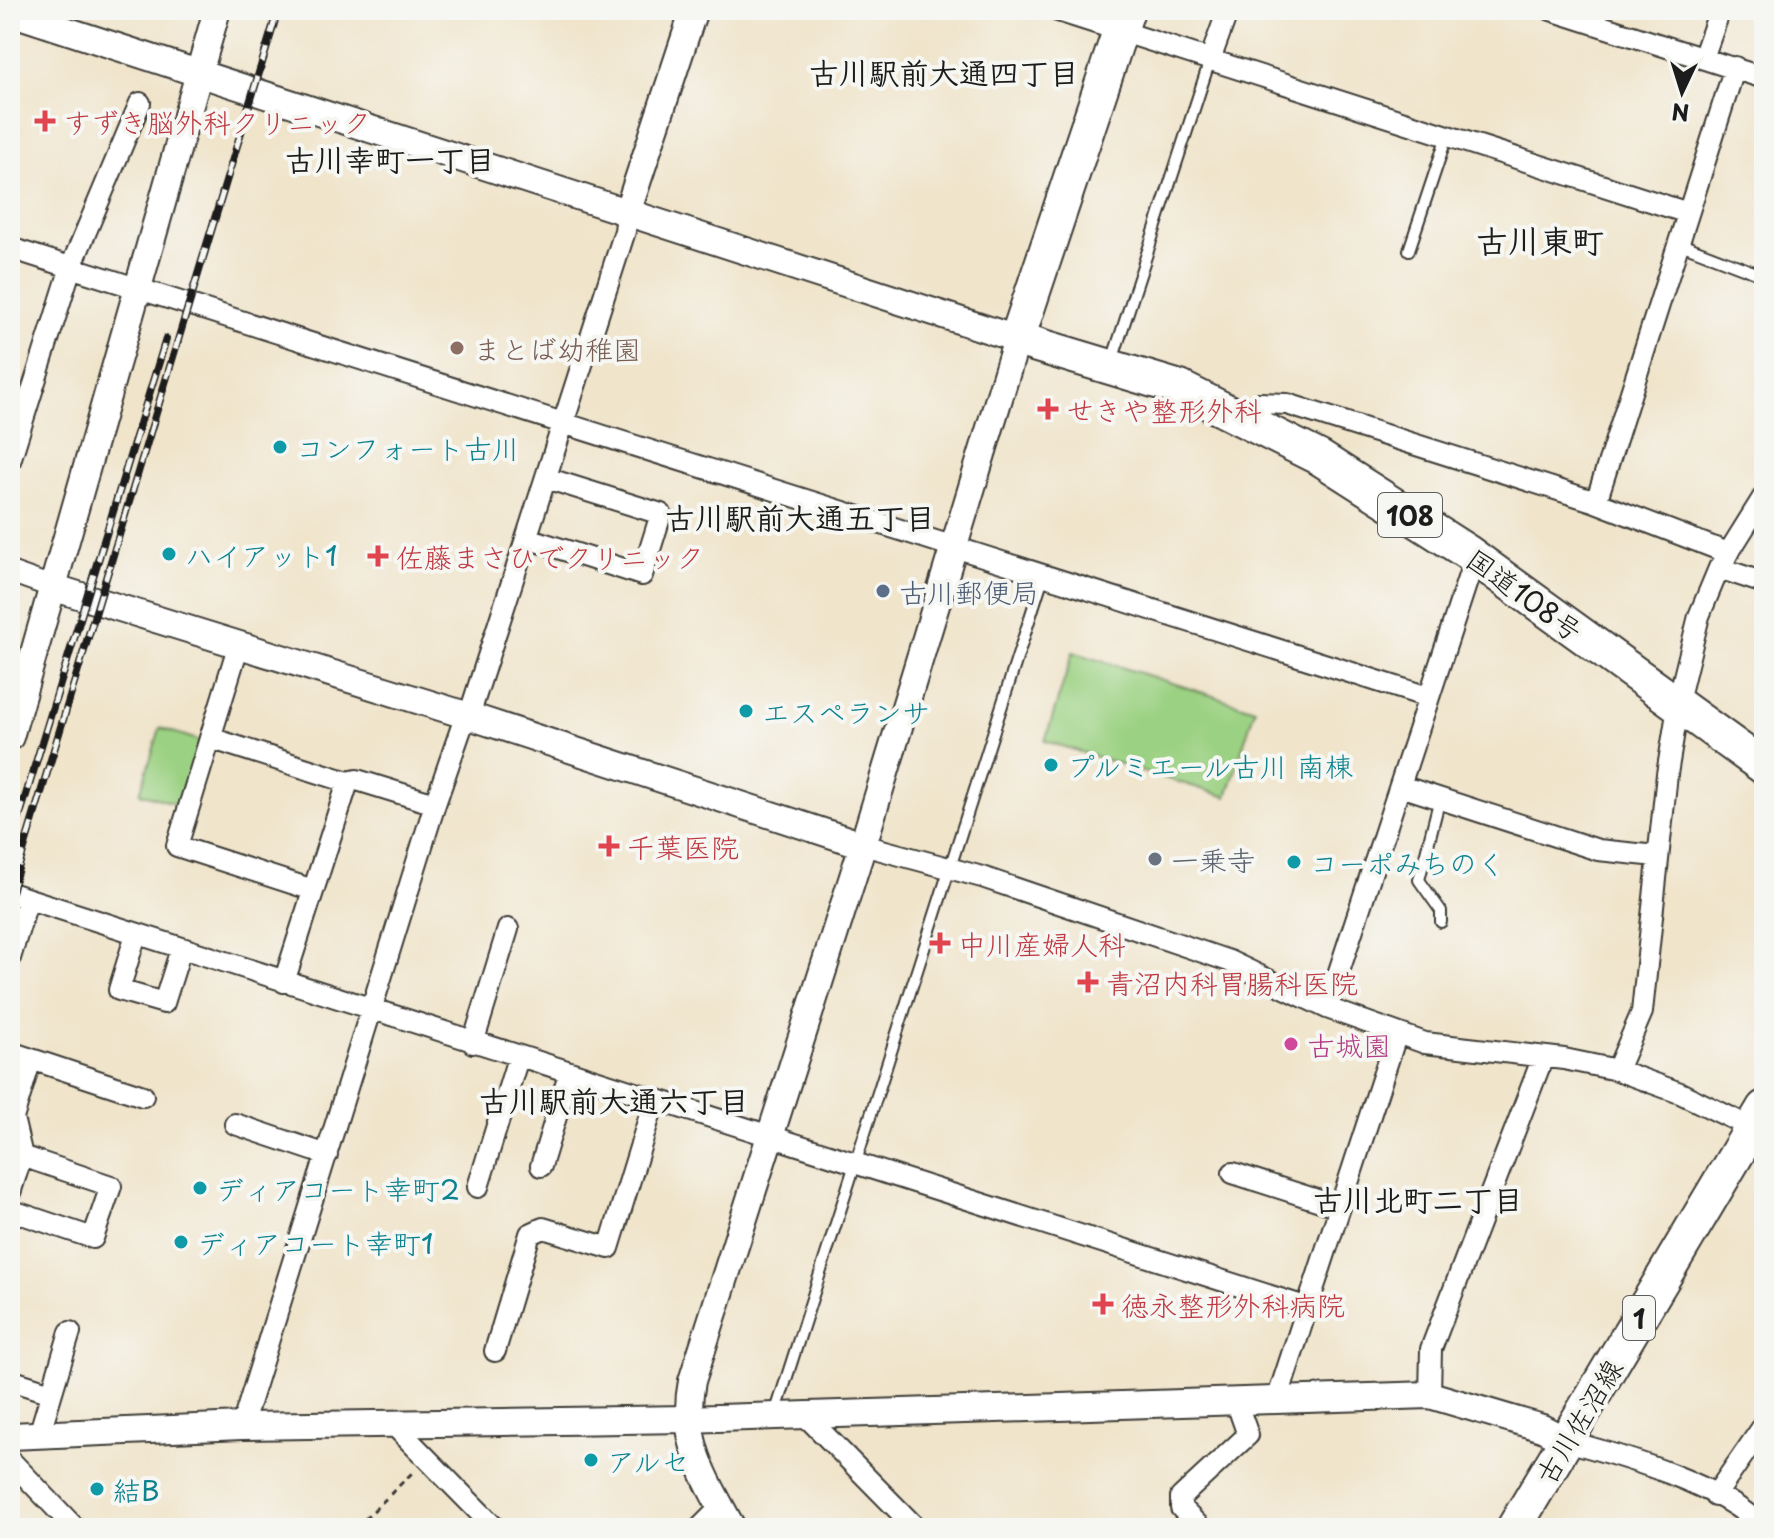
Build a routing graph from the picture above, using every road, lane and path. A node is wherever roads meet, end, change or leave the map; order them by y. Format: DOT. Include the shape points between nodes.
graph roads {
  1 [pos="217,10"];
  2 [pos="694,10"];
  3 [pos="1055,10"];
  4 [pos="1228,10"];
  5 [pos="1551,10"];
  6 [pos="1720,10"];
  7 [pos="10,12"];
  8 [pos="1123,21"];
  9 [pos="1703,58"];
  10 [pos="1210,60"];
  11 [pos="1735,67"];
  12 [pos="197,75"];
  13 [pos="1764,78"];
  14 [pos="140,103"];
  15 [pos="1447,136"];
  16 [pos="627,213"];
  17 [pos="1688,213"];
  18 [pos="1678,243"];
  19 [pos="10,248"];
  20 [pos="1409,250"];
  21 [pos="71,267"];
  22 [pos="1764,276"];
  23 [pos="136,290"];
  24 [pos="1017,339"];
  25 [pos="1111,366"];
  26 [pos="1241,419"];
  27 [pos="563,424"];
  28 [pos="10,461"];
  29 [pos="546,478"];
  30 [pos="1764,496"];
  31 [pos="1596,502"];
  32 [pos="527,538"];
  33 [pos="954,546"];
  34 [pos="1475,557"];
  35 [pos="1724,561"];
  36 [pos="10,572"];
  37 [pos="1044,574"];
  38 [pos="1764,583"];
  39 [pos="52,587"];
  40 [pos="238,647"];
  41 [pos="1428,697"];
  42 [pos="1679,705"];
  43 [pos="469,716"];
  44 [pos="10,737"];
  45 [pos="210,738"];
  46 [pos="1764,767"];
  47 [pos="348,782"];
  48 [pos="1401,786"];
  49 [pos="1440,798"];
  50 [pos="435,804"];
  51 [pos="863,845"];
  52 [pos="1657,856"];
  53 [pos="950,868"];
  54 [pos="313,890"];
  55 [pos="19,896"];
  56 [pos="1441,922"];
  57 [pos="508,929"];
  58 [pos="136,934"];
  59 [pos="181,949"];
  60 [pos="10,958"];
  61 [pos="284,982"];
  62 [pos="1327,1008"];
  63 [pos="373,1011"];
  64 [pos="1397,1033"];
  65 [pos="473,1043"];
  66 [pos="10,1052"];
  67 [pos="1543,1057"];
  68 [pos="518,1058"];
  69 [pos="31,1059"];
  70 [pos="1617,1070"];
  71 [pos="569,1074"];
  72 [pos="143,1096"];
  73 [pos="654,1102"];
  74 [pos="1758,1118"];
  75 [pos="235,1124"];
  76 [pos="767,1138"];
  77 [pos="327,1155"];
  78 [pos="22,1156"];
  79 [pos="855,1161"];
  80 [pos="541,1166"];
  81 [pos="1233,1173"];
  82 [pos="478,1187"];
  83 [pos="10,1193"];
  84 [pos="1339,1207"];
  85 [pos="10,1210"];
  86 [pos="1305,1307"];
  87 [pos="70,1332"];
  88 [pos="495,1351"];
  89 [pos="10,1380"];
  90 [pos="51,1393"];
  91 [pos="1430,1395"];
  92 [pos="1277,1400"];
  93 [pos="1236,1401"];
  94 [pos="804,1414"];
  95 [pos="774,1415"];
  96 [pos="686,1419"];
  97 [pos="392,1423"];
  98 [pos="1764,1425"];
  99 [pos="242,1426"];
  100 [pos="39,1435"];
  101 [pos="10,1436"];
  102 [pos="1567,1441"];
  103 [pos="427,1458"];
  104 [pos="10,1460"];
  105 [pos="1715,1496"];
  106 [pos="726,1518"];
  107 [pos="1761,1520"];
  108 [pos="67,1525"];
  109 [pos="356,1528"];
  110 [pos="495,1528"];
  111 [pos="700,1528"];
  112 [pos="916,1528"];
  113 [pos="1201,1528"];
  114 [pos="1514,1528"];
  1 -- 12 [label="street"];
  2 -- 16 [label="street"];
  3 -- 8 [label="street"];
  4 -- 10 [label="street"];
  5 -- 9 [label="street"];
  6 -- 9 [label="street"];
  7 -- 12 [label="street"];
  8 -- 10 [label="street"];
  8 -- 24 [label="main road"];
  9 -- 11 [label="street"];
  10 -- 15 [label="street"];
  10 -- 25 [label="lane"];
  11 -- 13 [label="street"];
  11 -- 17 [label="street"];
  12 -- 16 [label="street"];
  12 -- 23 [label="street"];
  14 -- 21 [label="street"];
  15 -- 17 [label="street"];
  15 -- 20 [label="lane"];
  16 -- 24 [label="street"];
  16 -- 27 [label="street"];
  17 -- 18 [label="street"];
  18 -- 22 [label="lane"];
  18 -- 31 [label="street"];
  19 -- 21 [label="street"];
  21 -- 23 [label="street"];
  21 -- 28 [label="street"];
  23 -- 27 [label="street"];
  23 -- 39 [label="street"];
  24 -- 25 [label="main road, 国道108号 / 108"];
  24 -- 33 [label="street"];
  25 -- 26 [label="main road, 国道108号 / 108" via="1180,388"];
  26 -- 31 [label="street" via="1259,403 1287,404"];
  26 -- 34 [label="main road, 国道108号 / 108" via="1320,458"];
  27 -- 29 [label="street"];
  27 -- 33 [label="street"];
  29 -- 32 [label="street"];
  29 -- 32 [label="street" via="661,514 642,575"];
  30 -- 35 [label="street"];
  31 -- 35 [label="street"];
  32 -- 43 [label="street"];
  33 -- 37 [label="street"];
  33 -- 51 [label="street"];
  34 -- 41 [label="street"];
  34 -- 42 [label="main road, 国道108号 / 108"];
  35 -- 38 [label="street"];
  35 -- 42 [label="street" via="1699,616"];
  36 -- 39 [label="street"];
  37 -- 41 [label="street"];
  37 -- 53 [label="lane"];
  39 -- 40 [label="street"];
  39 -- 44 [label="street"];
  40 -- 43 [label="street"];
  40 -- 45 [label="street"];
  41 -- 48 [label="street"];
  42 -- 46 [label="main road, 国道108号 / 108"];
  42 -- 52 [label="street"];
  43 -- 50 [label="street"];
  43 -- 51 [label="street"];
  45 -- 47 [label="street"];
  45 -- 54 [label="street" via="177,846"];
  47 -- 50 [label="street" via="357,780"];
  47 -- 54 [label="street"];
  48 -- 49 [label="street"];
  48 -- 62 [label="street"];
  49 -- 52 [label="street" via="1598,850"];
  49 -- 56 [label="lane" via="1419,880 1441,911"];
  50 -- 63 [label="street"];
  51 -- 53 [label="street"];
  51 -- 76 [label="street"];
  52 -- 70 [label="street" via="1642,1012"];
  53 -- 62 [label="street" via="1229,961"];
  53 -- 79 [label="lane"];
  54 -- 61 [label="street"];
  55 -- 58 [label="street"];
  55 -- 60 [label="street"];
  57 -- 65 [label="street"];
  58 -- 59 [label="street"];
  58 -- 59 [label="street" via="119,990 164,1003"];
  59 -- 61 [label="street"];
  61 -- 63 [label="street"];
  62 -- 64 [label="street"];
  63 -- 65 [label="street"];
  63 -- 77 [label="street"];
  64 -- 67 [label="street" via="1425,1043"];
  64 -- 84 [label="street"];
  65 -- 68 [label="street"];
  66 -- 69 [label="street"];
  67 -- 70 [label="street"];
  67 -- 91 [label="street" via="1431,1349"];
  68 -- 71 [label="street"];
  68 -- 82 [label="street"];
  69 -- 72 [label="street"];
  69 -- 78 [label="street" via="13,1118"];
  70 -- 74 [label="street"];
  71 -- 73 [label="street"];
  71 -- 80 [label="street"];
  73 -- 76 [label="street"];
  73 -- 88 [label="street" via="609,1248 543,1228 530,1234"];
  74 -- 102 [label="main road, 古川佐沼線 / 1"];
  75 -- 77 [label="street"];
  76 -- 79 [label="street" via="779,1137"];
  76 -- 96 [label="street" via="692,1381"];
  77 -- 99 [label="street"];
  78 -- 83 [label="street"];
  78 -- 85 [label="street" via="111,1186 93,1238"];
  79 -- 86 [label="street"];
  79 -- 95 [label="lane"];
  81 -- 84 [label="street"];
  84 -- 86 [label="street"];
  86 -- 92 [label="street"];
  87 -- 90 [label="street"];
  89 -- 90 [label="street"];
  90 -- 100 [label="street"];
  91 -- 92 [label="street"];
  91 -- 102 [label="street" via="1542,1428"];
  92 -- 93 [label="street"];
  93 -- 94 [label="street"];
  93 -- 113 [label="street" via="1248,1435 1181,1497 1181,1508"];
  94 -- 95 [label="street"];
  94 -- 112 [label="street"];
  95 -- 96 [label="street"];
  96 -- 97 [label="street"];
  96 -- 106 [label="street" via="697,1459"];
  97 -- 99 [label="street"];
  97 -- 103 [label="street"];
  98 -- 105 [label="street"];
  99 -- 100 [label="street"];
  100 -- 101 [label="street"];
  102 -- 105 [label="street" via="1639,1460"];
  102 -- 114 [label="main road, 古川佐沼線 / 1"];
  103 -- 109 [label="path"];
  103 -- 110 [label="street"];
  104 -- 108 [label="street"];
  105 -- 107 [label="street"];
  106 -- 111 [label="street"];
}
